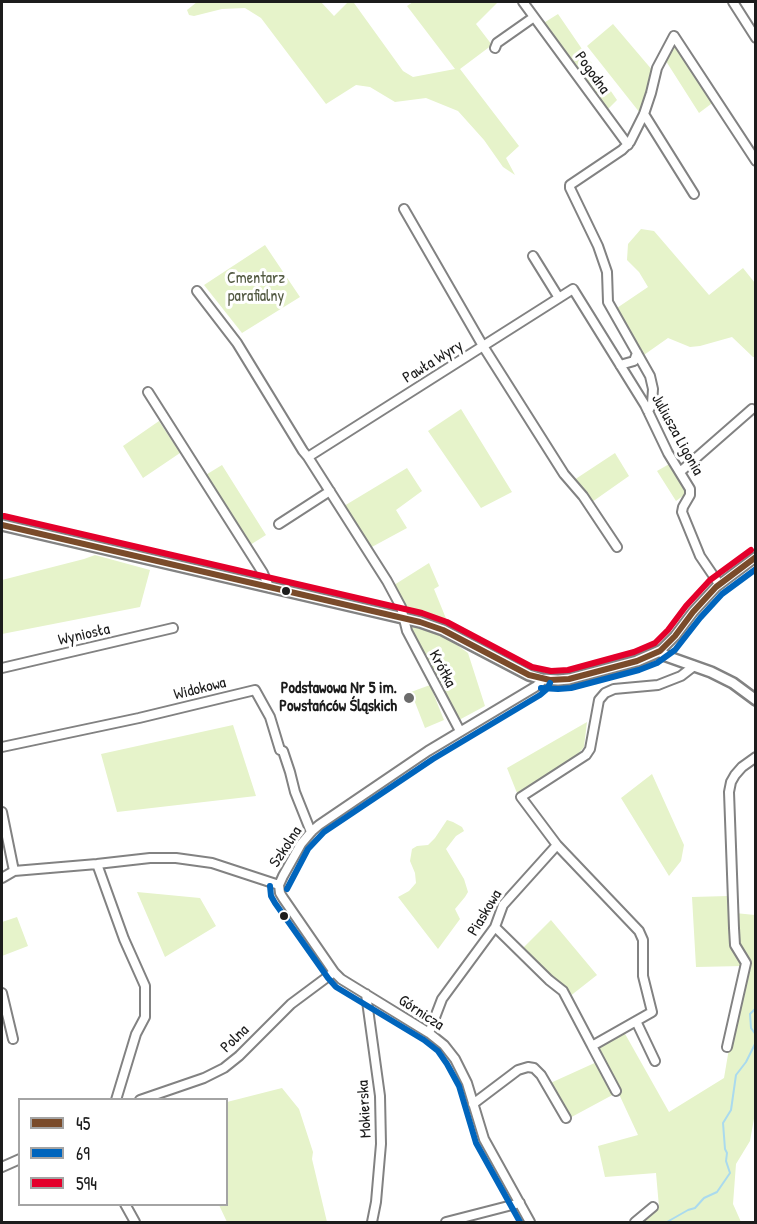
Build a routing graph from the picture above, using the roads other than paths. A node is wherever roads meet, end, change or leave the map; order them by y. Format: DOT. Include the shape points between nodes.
graph roads {
  1 [pos="523,2"];
  2 [pos="733,2"];
  3 [pos="534,17"];
  4 [pos="756,38"];
  5 [pos="495,48"];
  6 [pos="644,114"];
  7 [pos="628,145"];
  8 [pos="756,161"];
  9 [pos="694,194"];
  10 [pos="404,209"];
  11 [pos="534,256"];
  12 [pos="573,289"];
  13 [pos="197,291"];
  14 [pos="560,298"];
  15 [pos="483,346"];
  16 [pos="637,353"];
  17 [pos="620,365"];
  18 [pos="147,392"];
  19 [pos="650,408"];
  20 [pos="752,409"];
  21 [pos="308,457"];
  22 [pos="680,472"];
  23 [pos="330,491"];
  24 [pos="279,524"];
  25 [pos="2,525"];
  26 [pos="617,547"];
  27 [pos="756,557"];
  28 [pos="719,584"];
  29 [pos="268,587"];
  30 [pos="404,618"];
  31 [pos="173,628"];
  32 [pos="660,651"];
  33 [pos="694,666"];
  34 [pos="2,668"];
  35 [pos="542,679"];
  36 [pos="756,700"];
  37 [pos="460,731"];
  38 [pos="2,747"];
  39 [pos="756,757"];
  40 [pos="2,812"];
  41 [pos="311,832"];
  42 [pos="556,845"];
  43 [pos="98,864"];
  44 [pos="14,871"];
  45 [pos="2,878"];
  46 [pos="279,885"];
  47 [pos="495,927"];
  48 [pos="334,972"];
  49 [pos="2,993"];
  50 [pos="366,994"];
  51 [pos="636,1021"];
  52 [pos="429,1033"];
  53 [pos="13,1039"];
  54 [pos="592,1046"];
  55 [pos="728,1047"];
  56 [pos="655,1061"];
  57 [pos="616,1091"];
  58 [pos="117,1098"];
  59 [pos="146,1098"];
  60 [pos="473,1104"];
  61 [pos="566,1118"];
  62 [pos="18,1160"];
  63 [pos="2,1167"];
  64 [pos="520,1203"];
  65 [pos="126,1206"];
  66 [pos="653,1207"];
  67 [pos="135,1222"];
  68 [pos="372,1222"];
  69 [pos="446,1222"];
  70 [pos="530,1222"];
  71 [pos="635,1222"];
  1 -- 3 [label="street, Pogodna"];
  2 -- 4 [label="street"];
  3 -- 5 [label="street"];
  3 -- 7 [label="street, Pogodna"];
  6 -- 7 [label="street"];
  6 -- 8 [label="street" via="657,68 674,36"];
  6 -- 9 [label="street"];
  7 -- 16 [label="street" via="570,187 607,272 608,302"];
  10 -- 15 [label="street"];
  11 -- 14 [label="street"];
  12 -- 14 [label="street, Pawła Wyry"];
  12 -- 17 [label="street, Juliusza Ligonia"];
  13 -- 21 [label="street, Krótka" via="237,342"];
  14 -- 15 [label="street, Pawła Wyry"];
  15 -- 21 [label="street, Pawła Wyry"];
  15 -- 26 [label="street" via="564,474"];
  16 -- 17 [label="street" via="634,361"];
  16 -- 19 [label="street" via="650,376"];
  17 -- 19 [label="street, Juliusza Ligonia"];
  18 -- 29 [label="street" via="263,573"];
  19 -- 22 [label="street, Juliusza Ligonia"];
  20 -- 22 [label="street"];
  21 -- 23 [label="street, Krótka"];
  22 -- 28 [label="street, Juliusza Ligonia" via="690,489 682,512 700,556"];
  23 -- 24 [label="street"];
  23 -- 30 [label="street, Krótka" via="387,581"];
  25 -- 29 [label="street"];
  27 -- 28 [label="street"];
  28 -- 32 [label="street"];
  29 -- 30 [label="street"];
  30 -- 35 [label="street" via="443,630"];
  30 -- 37 [label="street, Krótka" via="407,631"];
  31 -- 34 [label="street, Wyniosła"];
  32 -- 33 [label="street"];
  32 -- 35 [label="street" via="645,659 569,679"];
  33 -- 36 [label="street" via="734,682"];
  33 -- 42 [label="street" via="658,685 605,693 599,700 586,755 521,797"];
  35 -- 37 [label="street, Szkolna" via="535,687"];
  37 -- 41 [label="street, Szkolna"];
  38 -- 41 [label="street, Widokowa" via="255,690 270,717"];
  39 -- 55 [label="street" via="735,775 729,792 734,936 746,963"];
  40 -- 44 [label="street"];
  41 -- 46 [label="street, Szkolna"];
  42 -- 47 [label="street, Piaskowa" via="503,905"];
  42 -- 51 [label="street" via="639,931 643,940 642,976 652,1012"];
  43 -- 44 [label="street, Szkolna"];
  43 -- 46 [label="street, Szkolna" via="176,858 212,863"];
  43 -- 58 [label="street" via="145,986 145,1017"];
  44 -- 45 [label="street"];
  46 -- 48 [label="street, Górnicza" via="283,898"];
  47 -- 52 [label="street, Piaskowa" via="442,999"];
  47 -- 54 [label="street" via="563,991"];
  48 -- 50 [label="street, Górnicza"];
  48 -- 59 [label="street, Polna" via="291,1004 224,1068"];
  49 -- 53 [label="street"];
  50 -- 52 [label="street, Górnicza"];
  50 -- 68 [label="street, Mokierska" via="380,1096 381,1143"];
  51 -- 54 [label="street"];
  51 -- 56 [label="street"];
  52 -- 60 [label="street, Górnicza" via="455,1059"];
  54 -- 57 [label="street"];
  60 -- 61 [label="street" via="518,1070 528,1067 541,1075"];
  60 -- 64 [label="street, Górnicza" via="484,1139"];
  62 -- 63 [label="street"];
  64 -- 69 [label="street"];
  64 -- 70 [label="street, Górnicza"];
  65 -- 67 [label="street"];
  66 -- 71 [label="street"];
}
